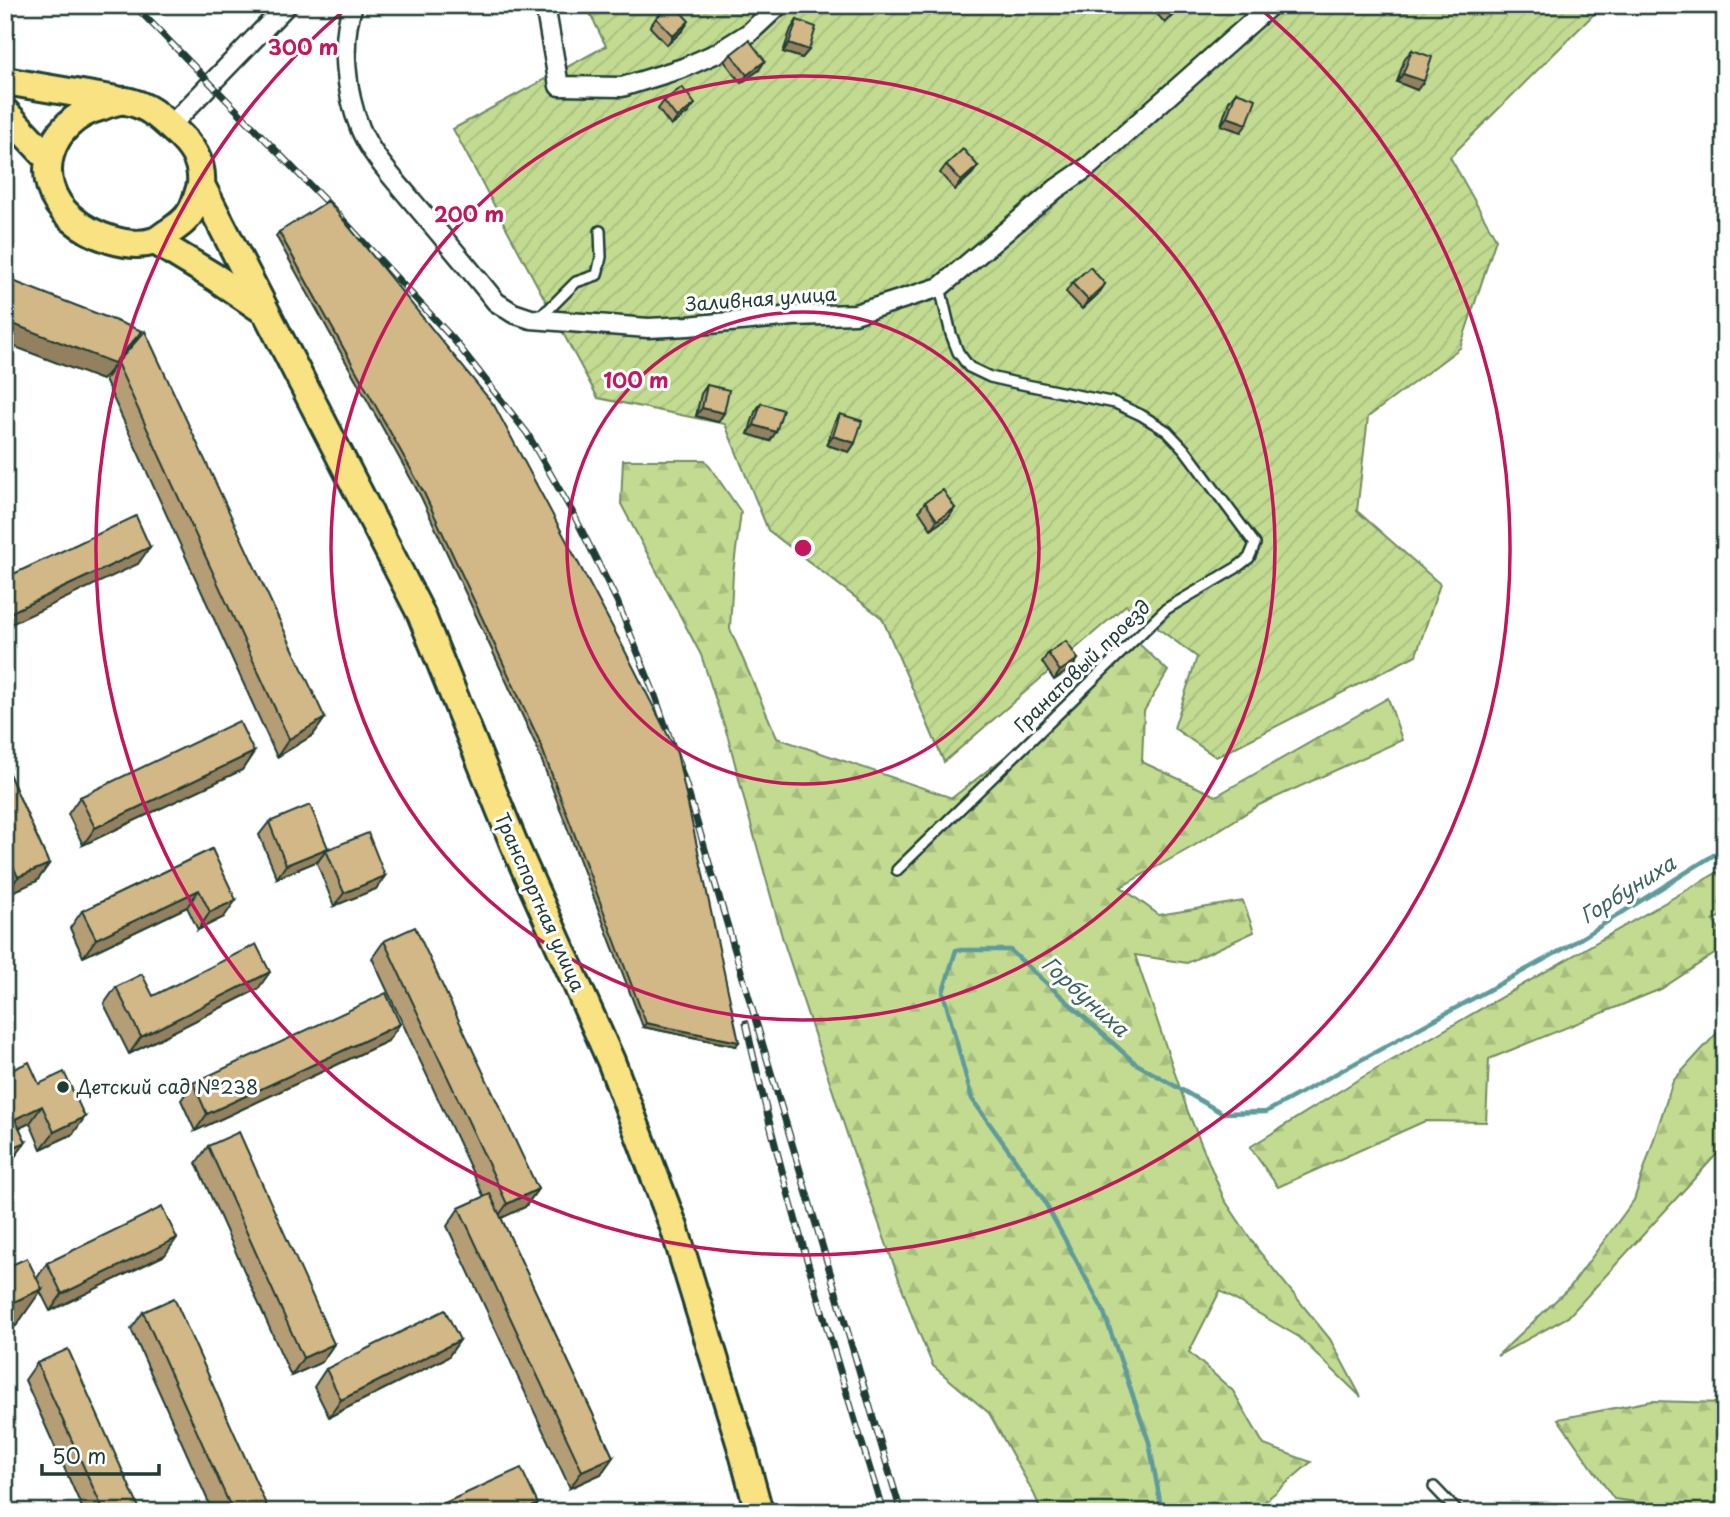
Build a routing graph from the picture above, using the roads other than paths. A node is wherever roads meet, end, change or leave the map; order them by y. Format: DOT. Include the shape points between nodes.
graph roads {
  1 [pos="286,5"];
  2 [pos="353,5"];
  3 [pos="545,5"];
  4 [pos="779,5"];
  5 [pos="1271,5"];
  6 [pos="5,81"];
  7 [pos="122,100"];
  8 [pos="5,113"];
  9 [pos="170,126"];
  10 [pos="49,159"];
  11 [pos="201,186"];
  12 [pos="600,231"];
  13 [pos="155,240"];
  14 [pos="940,287"];
  15 [pos="267,313"];
  16 [pos="535,319"];
  17 [pos="897,870"];
  18 [pos="1434,1487"];
  19 [pos="759,1512"];
  20 [pos="1458,1512"];
  1 -- 9 [label="street"];
  2 -- 16 [label="street, Заливная улица" via="346,67 360,129 381,163 496,302"];
  3 -- 4 [label="street" via="559,86 622,87 718,53"];
  5 -- 14 [label="street, Заливная улица" via="1088,167"];
  6 -- 7 [label="main road"];
  7 -- 9 [label="main road" via="149,108"];
  7 -- 10 [label="main road" via="72,120 59,134"];
  8 -- 10 [label="main road"];
  9 -- 11 [label="main road" via="199,161"];
  10 -- 13 [label="main road" via="48,184 55,201 71,218 97,235 127,244"];
  11 -- 13 [label="main road" via="185,219"];
  11 -- 15 [label="main road, Транспортная улица"];
  12 -- 16 [label="lane" via="597,275 576,282"];
  13 -- 15 [label="main road"];
  14 -- 16 [label="street, Заливная улица" via="855,314 648,327"];
  14 -- 17 [label="lane, Гранатовый проезд" via="951,334 969,367 990,377 1115,402 1150,420 1185,450 1255,544 1249,558 1166,609"];
  15 -- 19 [label="main road, Транспортная улица" via="421,614 514,844 611,1061 674,1227"];
  18 -- 20 [label="lane"];
}
